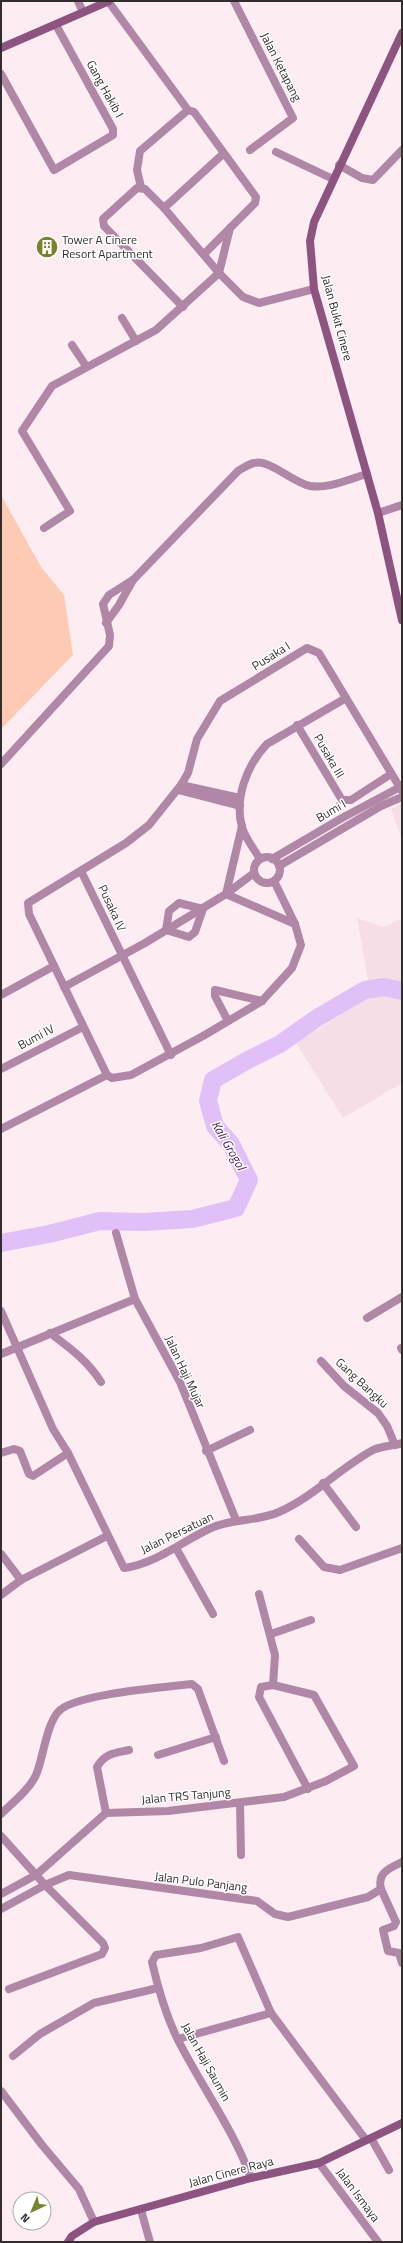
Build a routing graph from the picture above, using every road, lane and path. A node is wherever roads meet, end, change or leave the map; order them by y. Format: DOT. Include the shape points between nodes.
graph roads {
  1 [pos="78,1"];
  2 [pos="108,1"];
  3 [pos="234,1"];
  4 [pos="82,12"];
  5 [pos="56,25"];
  6 [pos="402,35"];
  7 [pos="1,48"];
  8 [pos="1,74"];
  9 [pos="188,110"];
  10 [pos="250,150"];
  11 [pos="402,150"];
  12 [pos="276,152"];
  13 [pos="224,154"];
  14 [pos="339,165"];
  15 [pos="333,179"];
  16 [pos="141,187"];
  17 [pos="164,208"];
  18 [pos="230,228"];
  19 [pos="204,254"];
  20 [pos="219,273"];
  21 [pos="314,289"];
  22 [pos="183,307"];
  23 [pos="122,318"];
  24 [pos="136,341"];
  25 [pos="72,344"];
  26 [pos="86,366"];
  27 [pos="367,474"];
  28 [pos="402,505"];
  29 [pos="378,513"];
  30 [pos="44,528"];
  31 [pos="134,579"];
  32 [pos="401,608"];
  33 [pos="402,620"];
  34 [pos="106,623"];
  35 [pos="346,698"];
  36 [pos="297,725"];
  37 [pos="1,764"];
  38 [pos="391,774"];
  39 [pos="179,788"];
  40 [pos="401,788"];
  41 [pos="402,796"];
  42 [pos="240,802"];
  43 [pos="242,826"];
  44 [pos="260,859"];
  45 [pos="272,859"];
  46 [pos="279,866"];
  47 [pos="82,871"];
  48 [pos="254,873"];
  49 [pos="274,881"];
  50 [pos="226,894"];
  51 [pos="203,909"];
  52 [pos="295,924"];
  53 [pos="166,930"];
  54 [pos="122,955"];
  55 [pos="54,966"];
  56 [pos="64,987"];
  57 [pos="1,995"];
  58 [pos="262,1001"];
  59 [pos="228,1022"];
  60 [pos="83,1027"];
  61 [pos="171,1055"];
  62 [pos="1,1069"];
  63 [pos="106,1075"];
  64 [pos="1,1130"];
  65 [pos="116,1233"];
  66 [pos="402,1297"];
  67 [pos="135,1299"];
  68 [pos="1,1311"];
  69 [pos="367,1318"];
  70 [pos="50,1333"];
  71 [pos="17,1347"];
  72 [pos="1,1354"];
  73 [pos="321,1361"];
  74 [pos="101,1382"];
  75 [pos="250,1430"];
  76 [pos="399,1444"];
  77 [pos="206,1451"];
  78 [pos="1,1453"];
  79 [pos="68,1453"];
  80 [pos="323,1483"];
  81 [pos="236,1520"];
  82 [pos="356,1527"];
  83 [pos="107,1536"];
  84 [pos="299,1539"];
  85 [pos="176,1548"];
  86 [pos="402,1548"];
  87 [pos="1,1554"];
  88 [pos="21,1580"];
  89 [pos="259,1594"];
  90 [pos="1,1595"];
  91 [pos="212,1614"];
  92 [pos="311,1620"];
  93 [pos="271,1634"];
  94 [pos="273,1685"];
  95 [pos="216,1737"];
  96 [pos="129,1750"];
  97 [pos="158,1755"];
  98 [pos="224,1761"];
  99 [pos="308,1789"];
  100 [pos="240,1803"];
  101 [pos="106,1813"];
  102 [pos="1,1814"];
  103 [pos="1,1836"];
  104 [pos="241,1855"];
  105 [pos="402,1862"];
  106 [pos="36,1874"];
  107 [pos="45,1885"];
  108 [pos="381,1889"];
  109 [pos="1,1894"];
  110 [pos="1,1909"];
  111 [pos="402,1963"];
  112 [pos="9,1988"];
  113 [pos="158,1988"];
  114 [pos="271,2013"];
  115 [pos="178,2039"];
  116 [pos="13,2056"];
  117 [pos="1,2090"];
  118 [pos="402,2123"];
  119 [pos="369,2139"];
  120 [pos="319,2163"];
  121 [pos="389,2170"];
  122 [pos="251,2178"];
  123 [pos="141,2210"];
  124 [pos="94,2222"];
  125 [pos="68,2242"];
  126 [pos="150,2242"];
  127 [pos="378,2242"];
  1 -- 4 [label="street"];
  2 -- 4 [label="main road"];
  2 -- 9 [label="street"];
  3 -- 10 [label="street, Jalan Ketapang" via="293,118"];
  4 -- 5 [label="main road"];
  5 -- 7 [label="main road"];
  5 -- 8 [label="street, Gang Hakib I" via="113,129 113,136 54,170"];
  6 -- 14 [label="main road, Jalan Bukit Cinere"];
  9 -- 13 [label="street" via="194,112"];
  9 -- 16 [label="street" via="140,151 137,170"];
  11 -- 14 [label="street" via="373,180 362,178"];
  12 -- 15 [label="street"];
  13 -- 17 [label="street"];
  13 -- 18 [label="street" via="256,197 255,203"];
  14 -- 15 [label="main road, Jalan Bukit Cinere"];
  15 -- 21 [label="main road, Jalan Bukit Cinere" via="314,222 310,240"];
  16 -- 17 [label="street"];
  16 -- 22 [label="street" via="104,219 102,224"];
  17 -- 19 [label="street"];
  18 -- 19 [label="street"];
  18 -- 20 [label="street"];
  19 -- 20 [label="street"];
  20 -- 21 [label="street" via="243,297 259,303"];
  20 -- 22 [label="street"];
  21 -- 27 [label="main road, Jalan Bukit Cinere"];
  22 -- 24 [label="street" via="156,330"];
  23 -- 24 [label="street"];
  24 -- 26 [label="street"];
  25 -- 26 [label="street"];
  26 -- 30 [label="street" via="52,386 22,431 70,511"];
  27 -- 29 [label="main road, Jalan Bukit Cinere"];
  27 -- 31 [label="street" via="328,486 311,486 300,483 268,464 255,462 238,471"];
  28 -- 29 [label="street"];
  29 -- 32 [label="main road, Jalan Bukit Cinere"];
  31 -- 34 [label="street"];
  31 -- 34 [label="street" via="109,595 103,604"];
  32 -- 33 [label="main road, Jalan Bukit Cinere"];
  34 -- 37 [label="street" via="110,635 109,646"];
  35 -- 36 [label="street"];
  35 -- 38 [label="street, Pusaka I"];
  35 -- 39 [label="street, Pusaka I" via="319,653 307,648 220,702 197,739 188,773"];
  36 -- 38 [label="street, Pusaka III" via="341,799 351,800"];
  36 -- 42 [label="street" via="266,744 258,753 249,769"];
  38 -- 40 [label="street, Pusaka I"];
  39 -- 42 [label="street"];
  39 -- 47 [label="street" via="149,825"];
  40 -- 45 [label="street, Bumi I"];
  41 -- 46 [label="street, Bumi I"];
  42 -- 43 [label="street"];
  43 -- 44 [label="street"];
  43 -- 50 [label="street"];
  44 -- 45 [label="street"];
  44 -- 48 [label="street" via="256,863"];
  45 -- 46 [label="street"];
  46 -- 49 [label="street" via="279,874"];
  47 -- 54 [label="street, Pusaka IV"];
  47 -- 55 [label="street" via="28,903 29,914"];
  48 -- 49 [label="street" via="264,883"];
  48 -- 50 [label="street"];
  49 -- 52 [label="street"];
  50 -- 51 [label="street"];
  50 -- 52 [label="street"];
  51 -- 53 [label="street"];
  51 -- 53 [label="street" via="195,932 189,936"];
  51 -- 53 [label="street" via="179,903 169,911"];
  52 -- 58 [label="street" via="301,945 299,954 292,968"];
  53 -- 54 [label="street"];
  54 -- 56 [label="street"];
  54 -- 61 [label="street, Pusaka IV"];
  55 -- 56 [label="street"];
  55 -- 57 [label="street"];
  56 -- 60 [label="street"];
  58 -- 59 [label="street"];
  58 -- 59 [label="street" via="215,990 214,996"];
  59 -- 61 [label="street"];
  60 -- 62 [label="street, Bumi IV"];
  60 -- 63 [label="street"];
  61 -- 63 [label="street" via="131,1075 112,1078"];
  63 -- 64 [label="street"];
  65 -- 67 [label="street, Jalan Haji Mujar"];
  66 -- 69 [label="street"];
  67 -- 70 [label="street"];
  67 -- 77 [label="street, Jalan Haji Mujar" via="180,1382"];
  68 -- 71 [label="street"];
  70 -- 71 [label="street"];
  70 -- 74 [label="street" via="76,1352 92,1368"];
  71 -- 72 [label="street"];
  71 -- 79 [label="street" via="53,1429"];
  73 -- 76 [label="street, Gang Bangku" via="344,1386 378,1413"];
  75 -- 77 [label="street"];
  76 -- 80 [label="street, Jalan Persatuan" via="374,1449"];
  77 -- 81 [label="street, Jalan Haji Mujar"];
  78 -- 79 [label="street" via="14,1449 20,1451 29,1474 33,1476"];
  79 -- 83 [label="street"];
  80 -- 81 [label="street, Jalan Persatuan" via="279,1512 256,1519"];
  80 -- 82 [label="street"];
  81 -- 85 [label="street, Jalan Persatuan" via="209,1528"];
  83 -- 85 [label="street, Jalan Persatuan" via="124,1568 137,1566"];
  83 -- 88 [label="street"];
  84 -- 86 [label="street" via="324,1567 340,1570"];
  85 -- 91 [label="street"];
  87 -- 88 [label="street"];
  88 -- 90 [label="street"];
  89 -- 93 [label="street"];
  92 -- 93 [label="street"];
  93 -- 94 [label="street" via="275,1655"];
  94 -- 99 [label="street" via="261,1687 259,1697"];
  94 -- 99 [label="street, Jalan TRS Tanjung" via="314,1696 354,1766"];
  95 -- 97 [label="street"];
  95 -- 98 [label="street"];
  95 -- 102 [label="street" via="198,1689 192,1684 120,1692 66,1706 58,1712 42,1749 36,1776"];
  96 -- 101 [label="street" via="108,1754 97,1767"];
  99 -- 100 [label="street, Jalan TRS Tanjung" via="284,1797"];
  100 -- 101 [label="street, Jalan TRS Tanjung" via="168,1811"];
  100 -- 104 [label="street"];
  101 -- 106 [label="street"];
  103 -- 106 [label="street"];
  105 -- 108 [label="street" via="384,1872 380,1882"];
  106 -- 107 [label="street"];
  106 -- 109 [label="street"];
  107 -- 108 [label="street, Jalan Pulo Panjang" via="69,1875 80,1875 136,1886 257,1901 275,1914 288,1917 368,1897"];
  107 -- 110 [label="street, Jalan Pulo Panjang"];
  107 -- 112 [label="street" via="105,1948 102,1954"];
  108 -- 111 [label="street" via="396,1922 394,1926 383,1930 386,1948 388,1951 399,1953"];
  113 -- 114 [label="street, Jalan Haji Saumin" via="152,1962 156,1955 201,1948 238,1937"];
  113 -- 115 [label="street, Jalan Haji Saumin"];
  113 -- 116 [label="street" via="94,2003 40,2034"];
  114 -- 115 [label="street"];
  114 -- 119 [label="street"];
  115 -- 122 [label="street, Jalan Haji Saumin" via="224,2119"];
  117 -- 124 [label="street" via="79,2189"];
  118 -- 119 [label="main road, Jalan Cinere Raya"];
  119 -- 120 [label="main road, Jalan Cinere Raya"];
  119 -- 121 [label="street"];
  120 -- 122 [label="main road, Jalan Cinere Raya"];
  120 -- 127 [label="street, Jalan Ismaya"];
  122 -- 123 [label="main road, Jalan Cinere Raya"];
  123 -- 124 [label="main road, Jalan Cinere Raya"];
  123 -- 126 [label="street"];
  124 -- 125 [label="main road, Jalan Cinere Raya" via="72,2236"];
}
